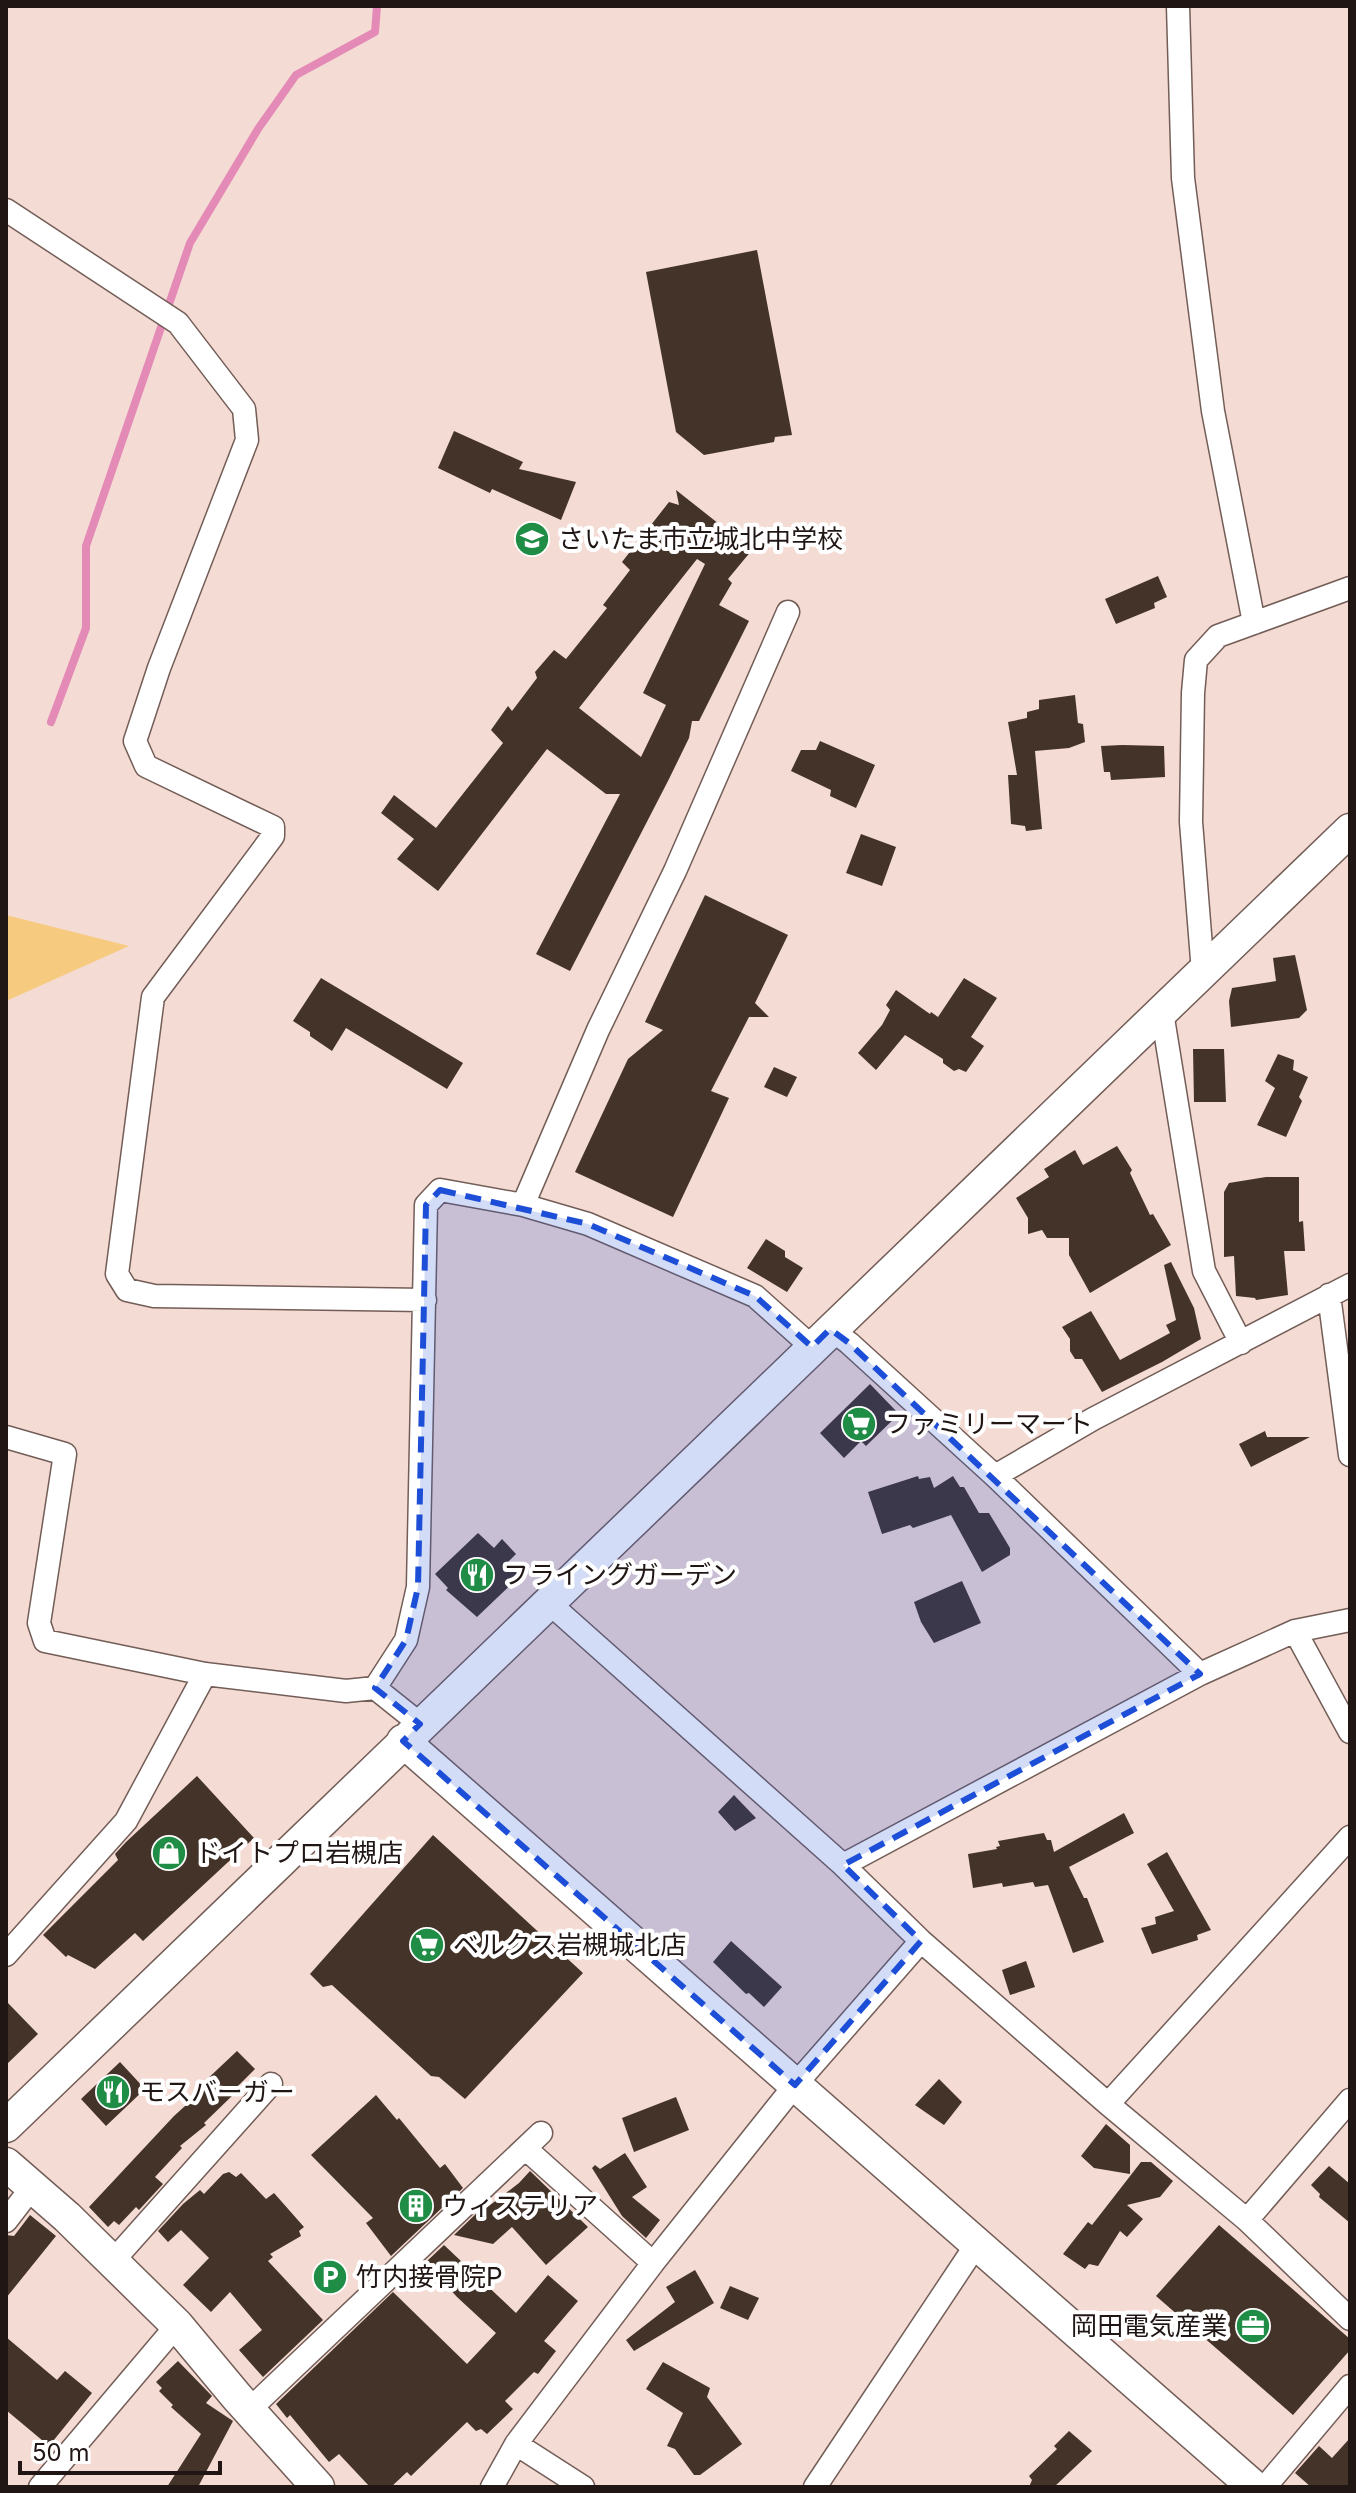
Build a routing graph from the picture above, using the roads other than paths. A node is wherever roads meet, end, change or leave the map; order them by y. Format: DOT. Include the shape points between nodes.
graph roads {
  1 [pos="1178,6"];
  2 [pos="6,210"];
  3 [pos="1350,588"];
  4 [pos="788,612"];
  5 [pos="1254,623"];
  6 [pos="1350,830"];
  7 [pos="1203,972"];
  8 [pos="1162,1012"];
  9 [pos="523,1205"];
  10 [pos="1350,1285"];
  11 [pos="1329,1295"];
  12 [pos="425,1300"];
  13 [pos="821,1338"];
  14 [pos="1241,1343"];
  15 [pos="6,1437"];
  16 [pos="1350,1455"];
  17 [pos="995,1476"];
  18 [pos="548,1602"];
  19 [pos="1350,1620"];
  20 [pos="1295,1631"];
  21 [pos="205,1674"];
  22 [pos="1200,1674"];
  23 [pos="375,1688"];
  24 [pos="411,1732"];
  25 [pos="1350,1732"];
  26 [pos="1350,1837"];
  27 [pos="843,1865"];
  28 [pos="921,1941"];
  29 [pos="6,1955"];
  30 [pos="271,2084"];
  31 [pos="795,2085"];
  32 [pos="1350,2100"];
  33 [pos="1108,2104"];
  34 [pos="6,2126"];
  35 [pos="6,2164"];
  36 [pos="33,2186"];
  37 [pos="1247,2220"];
  38 [pos="6,2221"];
  39 [pos="976,2245"];
  40 [pos="112,2262"];
  41 [pos="653,2263"];
  42 [pos="1350,2319"];
  43 [pos="177,2325"];
  44 [pos="1350,2386"];
  45 [pos="249,2410"];
  46 [pos="516,2444"];
  47 [pos="40,2487"];
  48 [pos="318,2487"];
  49 [pos="492,2487"];
  50 [pos="583,2487"];
  51 [pos="815,2487"];
  52 [pos="1254,2487"];
  53 [pos="1266,2487"];
  1 -- 5 [label="street" via="1183,178 1213,411"];
  2 -- 12 [label="street" via="178,323 244,409 247,440 135,741 146,766 273,827 273,836 153,997 117,1274 127,1290 154,1296"];
  3 -- 5 [label="street"];
  4 -- 9 [label="street"];
  5 -- 7 [label="street" via="1218,636 1196,660 1191,822"];
  6 -- 7 [label="street"];
  7 -- 8 [label="street"];
  8 -- 13 [label="street"];
  8 -- 14 [label="street" via="1204,1271"];
  9 -- 12 [label="street" via="440,1190 426,1205"];
  9 -- 13 [label="street" via="588,1224 755,1296"];
  10 -- 11 [label="street"];
  11 -- 14 [label="street"];
  11 -- 16 [label="street"];
  12 -- 23 [label="street" via="418,1587 406,1640"];
  13 -- 17 [label="street" via="849,1343"];
  13 -- 18 [label="street"];
  14 -- 17 [label="street"];
  15 -- 21 [label="street" via="65,1454 39,1623 45,1641"];
  17 -- 22 [label="street"];
  18 -- 24 [label="street"];
  18 -- 27 [label="street"];
  19 -- 20 [label="street"];
  20 -- 22 [label="street"];
  20 -- 25 [label="street"];
  21 -- 23 [label="street" via="346,1691"];
  21 -- 29 [label="street" via="126,1821"];
  22 -- 27 [label="street"];
  23 -- 24 [label="street"];
  24 -- 31 [label="street"];
  24 -- 34 [label="street"];
  26 -- 33 [label="street"];
  27 -- 28 [label="street"];
  28 -- 31 [label="street"];
  28 -- 33 [label="street"];
  30 -- 40 [label="street"];
  31 -- 39 [label="street"];
  31 -- 41 [label="street"];
  32 -- 37 [label="street"];
  33 -- 37 [label="street"];
  35 -- 36 [label="street"];
  36 -- 38 [label="street"];
  36 -- 40 [label="street"];
  37 -- 42 [label="street"];
  39 -- 51 [label="street"];
  39 -- 52 [label="street"];
  40 -- 43 [label="street"];
  41 -- 45 [label="street" via="533,2141"];
  41 -- 46 [label="street"];
  43 -- 45 [label="street"];
  43 -- 47 [label="street"];
  44 -- 53 [label="street"];
  45 -- 48 [label="street"];
  46 -- 49 [label="street"];
  46 -- 50 [label="street"];
}
